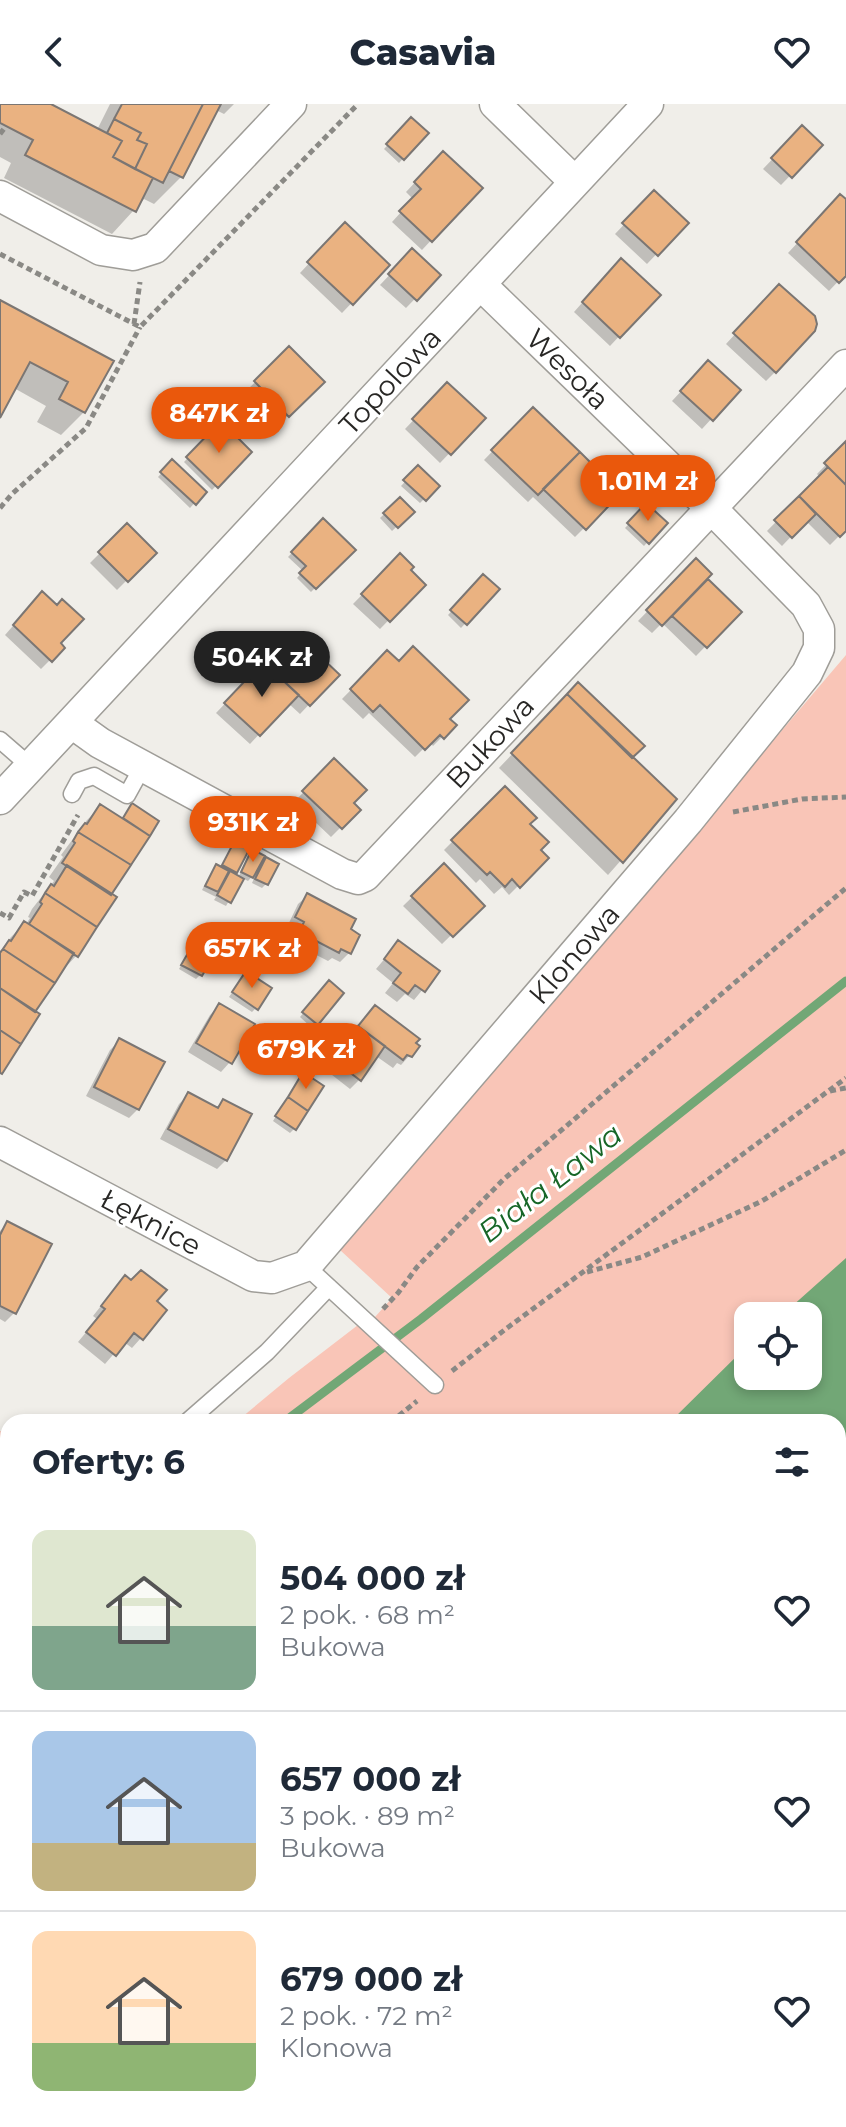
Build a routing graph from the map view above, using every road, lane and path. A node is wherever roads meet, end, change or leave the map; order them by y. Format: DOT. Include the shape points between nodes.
graph roads {
  1 [pos="291,104"];
  2 [pos="495,104"];
  3 [pos="648,104"];
  4 [pos="6,126"];
  5 [pos="0,134"];
  6 [pos="575,182"];
  7 [pos="0,196"];
  8 [pos="480,284"];
  9 [pos="140,327"];
  10 [pos="846,365"];
  11 [pos="710,507"];
  12 [pos="0,508"];
  13 [pos="819,629"];
  14 [pos="72,723"];
  15 [pos="0,740"];
  16 [pos="30,766"];
  17 [pos="143,766"];
  18 [pos="72,794"];
  19 [pos="846,797"];
  20 [pos="0,799"];
  21 [pos="688,821"];
  22 [pos="846,888"];
  23 [pos="0,913"];
  24 [pos="846,1078"];
  25 [pos="846,1088"];
  26 [pos="829,1091"];
  27 [pos="0,1142"];
  28 [pos="846,1150"];
  29 [pos="306,1266"];
  30 [pos="583,1273"];
  31 [pos="329,1287"];
  32 [pos="368,1323"];
  33 [pos="435,1385"];
  34 [pos="196,1414"];
  35 [pos="401,1414"];
  1 -- 7 [label="street" via="155,248 133,255 101,250"];
  2 -- 6 [label="street"];
  3 -- 6 [label="street, Topolowa"];
  4 -- 5 [label="path"];
  6 -- 8 [label="street, Topolowa"];
  8 -- 11 [label="street, Wesoła"];
  8 -- 14 [label="street, Topolowa"];
  9 -- 12 [label="path" via="86,428"];
  10 -- 11 [label="street, Bukowa"];
  11 -- 13 [label="street, Wesoła" via="806,605"];
  11 -- 17 [label="street, Bukowa" via="365,876 342,874"];
  13 -- 21 [label="street, Klonowa" via="819,648 807,673"];
  14 -- 16 [label="street, Topolowa"];
  14 -- 17 [label="street, Bukowa"];
  15 -- 16 [label="lane"];
  16 -- 20 [label="street, Topolowa"];
  17 -- 18 [label="lane" via="127,795 94,776 79,781"];
  18 -- 23 [label="path" via="86,802 32,896 24,892 9,918"];
  19 -- 21 [label="path" via="802,799"];
  21 -- 29 [label="street, Klonowa"];
  22 -- 32 [label="path" via="504,1179"];
  24 -- 26 [label="path"];
  25 -- 26 [label="path"];
  26 -- 30 [label="path"];
  27 -- 29 [label="street, Łęknice" via="253,1276 272,1278"];
  28 -- 30 [label="path" via="762,1201 642,1257"];
  29 -- 31 [label="lane"];
  30 -- 33 [label="path"];
  31 -- 32 [label="lane"];
  31 -- 34 [label="lane" via="267,1352"];
  32 -- 33 [label="lane"];
  33 -- 35 [label="path"];
}
